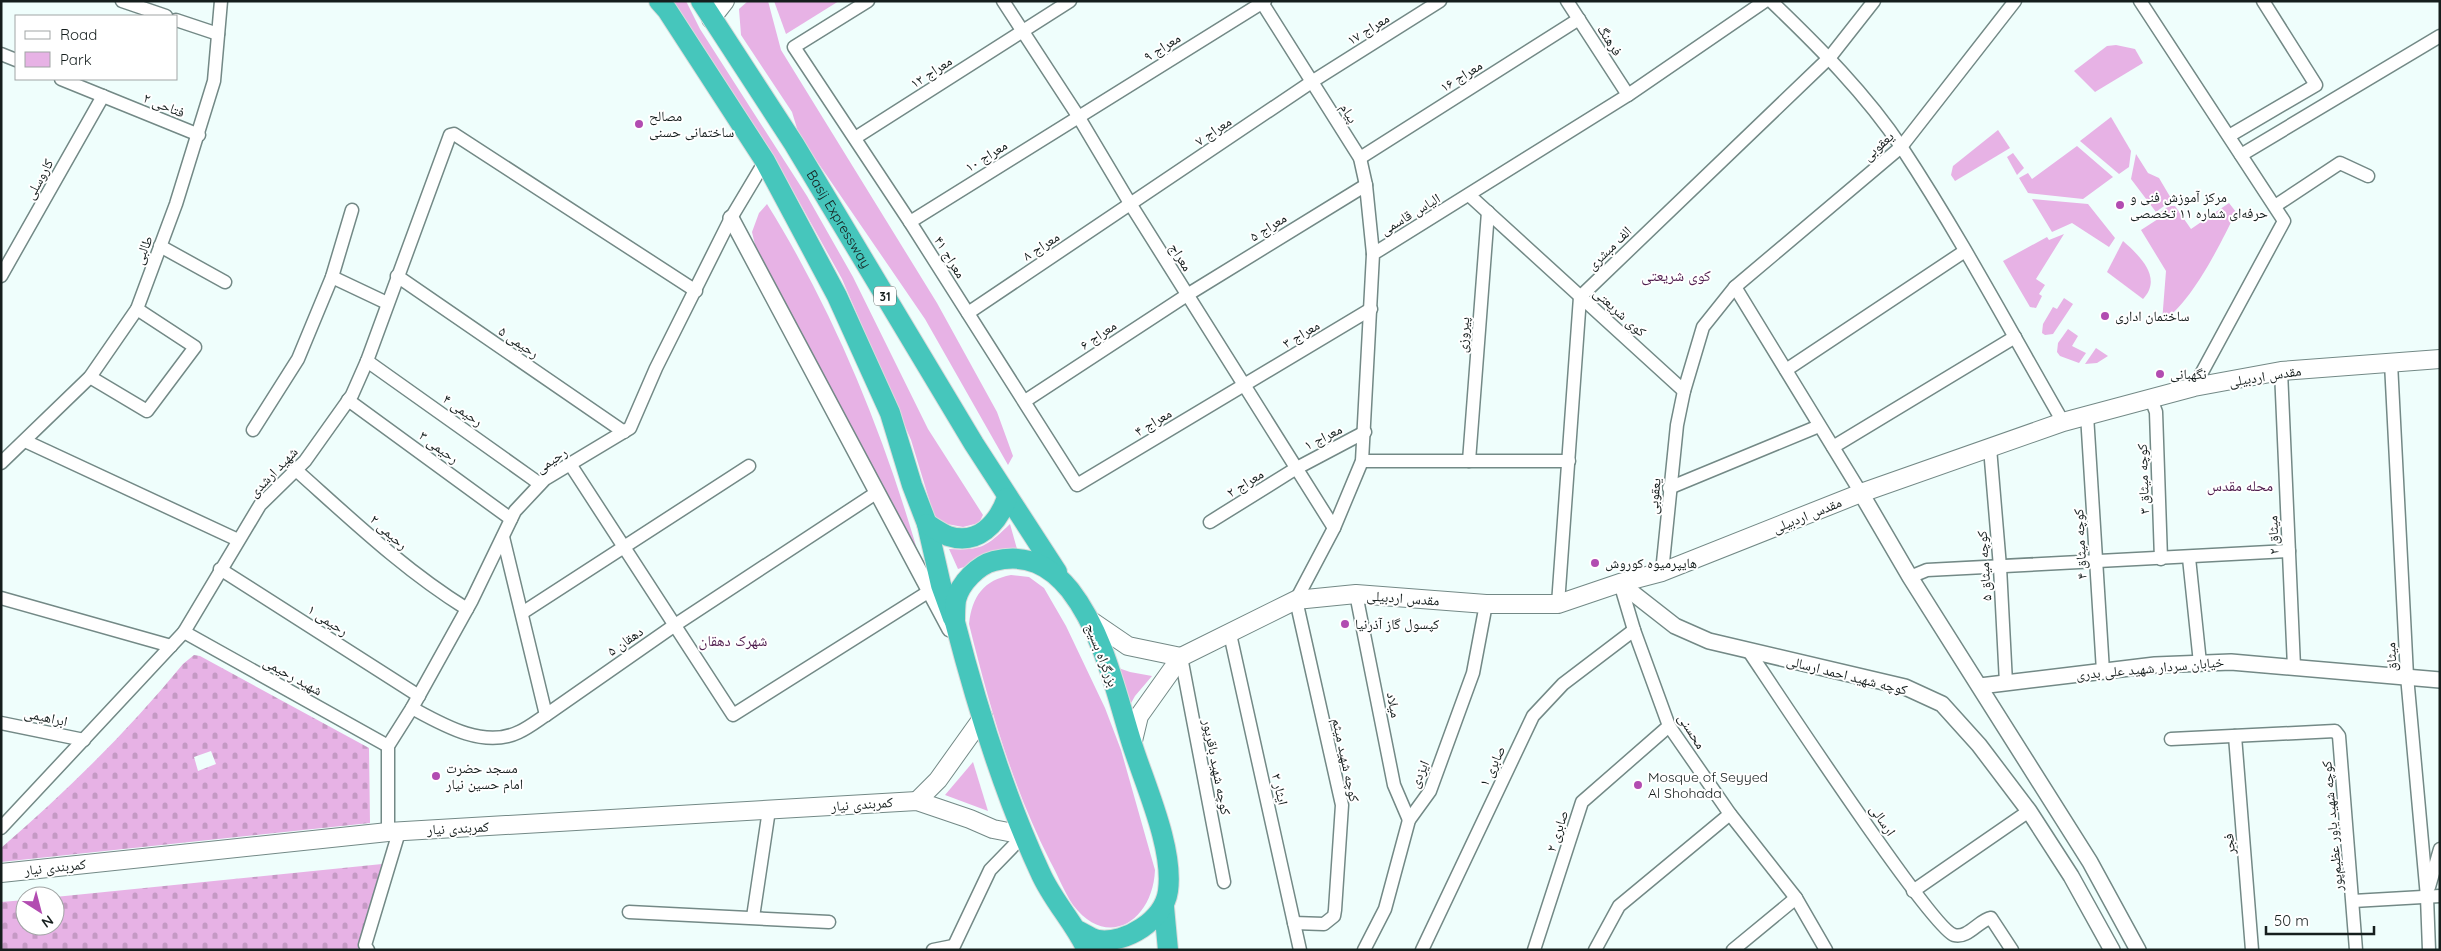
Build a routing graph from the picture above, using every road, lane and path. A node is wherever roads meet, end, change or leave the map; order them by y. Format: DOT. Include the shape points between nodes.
graph roads {
  1 [pos="122,1"];
  2 [pos="221,1"];
  3 [pos="659,1"];
  4 [pos="701,1"];
  5 [pos="725,1"];
  6 [pos="868,1"];
  7 [pos="1003,1"];
  8 [pos="1070,1"];
  9 [pos="1440,1"];
  10 [pos="1567,1"];
  11 [pos="1765,1"];
  12 [pos="1771,1"];
  13 [pos="1874,1"];
  14 [pos="2015,1"];
  15 [pos="2140,1"];
  16 [pos="2263,1"];
  17 [pos="1262,2"];
  18 [pos="163,15"];
  19 [pos="711,19"];
  20 [pos="1579,19"];
  21 [pos="178,21"];
  22 [pos="1023,30"];
  23 [pos="218,34"];
  24 [pos="2440,36"];
  25 [pos="1,54"];
  26 [pos="1830,57"];
  27 [pos="15,60"];
  28 [pos="63,80"];
  29 [pos="1313,81"];
  30 [pos="1628,95"];
  31 [pos="103,96"];
  32 [pos="1078,116"];
  33 [pos="199,135"];
  34 [pos="2229,136"];
  35 [pos="855,138"];
  36 [pos="1901,146"];
  37 [pos="2241,155"];
  38 [pos="1360,158"];
  39 [pos="765,161"];
  40 [pos="2368,176"];
  41 [pos="1366,185"];
  42 [pos="1469,195"];
  43 [pos="1131,205"];
  44 [pos="2275,206"];
  45 [pos="352,210"];
  46 [pos="1488,212"];
  47 [pos="731,218"];
  48 [pos="910,222"];
  49 [pos="160,246"];
  50 [pos="1965,251"];
  51 [pos="1373,254"];
  52 [pos="1,276"];
  53 [pos="397,276"];
  54 [pos="332,277"];
  55 [pos="225,282"];
  56 [pos="1735,287"];
  57 [pos="696,290"];
  58 [pos="1187,294"];
  59 [pos="1580,296"];
  60 [pos="387,303"];
  61 [pos="137,309"];
  62 [pos="1371,309"];
  63 [pos="968,313"];
  64 [pos="2015,337"];
  65 [pos="2440,359"];
  66 [pos="367,361"];
  67 [pos="2391,363"];
  68 [pos="1786,370"];
  69 [pos="2281,371"];
  70 [pos="90,377"];
  71 [pos="1245,384"];
  72 [pos="2194,387"];
  73 [pos="1684,391"];
  74 [pos="2151,399"];
  75 [pos="348,400"];
  76 [pos="1026,401"];
  77 [pos="2087,415"];
  78 [pos="2063,422"];
  79 [pos="1819,426"];
  80 [pos="253,430"];
  81 [pos="624,432"];
  82 [pos="1365,432"];
  83 [pos="25,441"];
  84 [pos="1832,447"];
  85 [pos="1990,448"];
  86 [pos="1362,461"];
  87 [pos="1469,461"];
  88 [pos="1569,461"];
  89 [pos="1,463"];
  90 [pos="570,464"];
  91 [pos="749,466"];
  92 [pos="1295,469"];
  93 [pos="296,470"];
  94 [pos="540,484"];
  95 [pos="1077,485"];
  96 [pos="1669,488"];
  97 [pos="876,493"];
  98 [pos="1860,493"];
  99 [pos="1008,498"];
  100 [pos="511,519"];
  101 [pos="1210,522"];
  102 [pos="928,524"];
  103 [pos="1334,528"];
  104 [pos="503,537"];
  105 [pos="238,540"];
  106 [pos="625,547"];
  107 [pos="2289,552"];
  108 [pos="2189,558"];
  109 [pos="2161,559"];
  110 [pos="2096,562"];
  111 [pos="2000,567"];
  112 [pos="220,569"];
  113 [pos="1662,572"];
  114 [pos="1910,577"];
  115 [pos="1620,583"];
  116 [pos="1070,590"];
  117 [pos="928,592"];
  118 [pos="1356,594"];
  119 [pos="1,598"];
  120 [pos="1296,600"];
  121 [pos="1486,604"];
  122 [pos="1558,604"];
  123 [pos="467,608"];
  124 [pos="522,613"];
  125 [pos="1088,618"];
  126 [pos="955,622"];
  127 [pos="675,625"];
  128 [pos="1634,630"];
  129 [pos="184,632"];
  130 [pos="1230,634"];
  131 [pos="171,646"];
  132 [pos="962,650"];
  133 [pos="1748,650"];
  134 [pos="1182,657"];
  135 [pos="2200,663"];
  136 [pos="2294,667"];
  137 [pos="2103,672"];
  138 [pos="2407,676"];
  139 [pos="2440,680"];
  140 [pos="2006,683"];
  141 [pos="1980,686"];
  142 [pos="419,696"];
  143 [pos="412,708"];
  144 [pos="546,715"];
  145 [pos="983,717"];
  146 [pos="1,723"];
  147 [pos="1668,726"];
  148 [pos="2235,736"];
  149 [pos="2171,739"];
  150 [pos="84,740"];
  151 [pos="1132,745"];
  152 [pos="388,746"];
  153 [pos="916,800"];
  154 [pos="769,810"];
  155 [pos="2029,811"];
  156 [pos="1730,814"];
  157 [pos="1409,820"];
  158 [pos="1,828"];
  159 [pos="393,832"];
  160 [pos="1024,835"];
  161 [pos="2440,849"];
  162 [pos="1,873"];
  163 [pos="1224,882"];
  164 [pos="1913,891"];
  165 [pos="2433,896"];
  166 [pos="1796,898"];
  167 [pos="2353,901"];
  168 [pos="1164,907"];
  169 [pos="629,912"];
  170 [pos="753,917"];
  171 [pos="829,922"];
  172 [pos="1294,923"];
  173 [pos="1078,930"];
  174 [pos="2128,930"];
  175 [pos="2108,943"];
  176 [pos="953,948"];
  177 [pos="368,950"];
  178 [pos="933,950"];
  179 [pos="1087,950"];
  180 [pos="1168,950"];
  181 [pos="1300,950"];
  182 [pos="1364,950"];
  183 [pos="1422,950"];
  184 [pos="1534,950"];
  185 [pos="1595,950"];
  186 [pos="1733,950"];
  187 [pos="1826,950"];
  188 [pos="2012,950"];
  189 [pos="2138,950"];
  190 [pos="2252,950"];
  191 [pos="2356,950"];
  192 [pos="2429,950"];
  1 -- 18 [label="street"];
  2 -- 23 [label="street, طالبی"];
  3 -- 39 [label="highway"];
  4 -- 19 [label="highway, Basij Expressway / 31"];
  5 -- 19 [label="main road"];
  6 -- 35 [label="street, معراج ۴۱" via="794,47"];
  7 -- 22 [label="street, معراج"];
  8 -- 22 [label="street, معراج ۱۲"];
  9 -- 29 [label="street, معراج ۱۷"];
  10 -- 20 [label="street, فرهنگ"];
  11 -- 30 [label="street, الیاس قاسمی"];
  12 -- 26 [label="street"];
  13 -- 26 [label="street, الف مبشری"];
  14 -- 36 [label="street, یعقوبی"];
  15 -- 34 [label="street"];
  16 -- 34 [label="street" via="2316,85"];
  17 -- 29 [label="street, پیام"];
  17 -- 32 [label="street, معراج ۹"];
  19 -- 99 [label="highway, Basij Expressway / 31" via="794,144"];
  20 -- 30 [label="street, فرهنگ"];
  20 -- 38 [label="street, معراج ۱۶"];
  21 -- 23 [label="street"];
  22 -- 32 [label="street, معراج"];
  22 -- 35 [label="street, معراج ۱۲"];
  23 -- 33 [label="street, طالبی" via="214,81"];
  24 -- 37 [label="street"];
  25 -- 27 [label="street"];
  26 -- 36 [label="street"];
  26 -- 59 [label="street, الف مبشری"];
  28 -- 31 [label="street, فتاحی ۲"];
  29 -- 38 [label="street, پیام"];
  29 -- 43 [label="street, معراج ۷"];
  30 -- 42 [label="street, الیاس قاسمی"];
  31 -- 33 [label="street, فتاحی ۲"];
  31 -- 52 [label="street, کاروسلی"];
  32 -- 43 [label="street, معراج"];
  32 -- 48 [label="street, معراج ۱۰"];
  33 -- 49 [label="street, طالبی"];
  34 -- 37 [label="street"];
  35 -- 48 [label="street, معراج ۴۱"];
  36 -- 50 [label="street"];
  36 -- 56 [label="street, یعقوبی"];
  37 -- 44 [label="street"];
  38 -- 41 [label="street, پیام"];
  39 -- 47 [label="street, رحیمی"];
  39 -- 102 [label="highway" via="837,296 890,414"];
  40 -- 44 [label="street" via="2340,163"];
  41 -- 51 [label="street, پیام"];
  41 -- 58 [label="street, معراج ۵"];
  42 -- 46 [label="street, کوی شریعتی"];
  42 -- 51 [label="street, الیاس قاسمی"];
  43 -- 58 [label="street, معراج"];
  43 -- 63 [label="street, معراج ۸"];
  44 -- 72 [label="street" via="2284,221"];
  45 -- 54 [label="street"];
  46 -- 59 [label="street, کوی شریعتی"];
  46 -- 87 [label="street, پیروزی"];
  47 -- 57 [label="street, رحیمی"];
  47 -- 97 [label="street"];
  48 -- 63 [label="street, معراج ۴۱"];
  49 -- 55 [label="street"];
  49 -- 61 [label="street, طالبی"];
  50 -- 64 [label="street"];
  50 -- 68 [label="street"];
  51 -- 62 [label="street, الیاس قاسمی"];
  53 -- 57 [label="street, شهید ارشدی" via="450,135 454,134"];
  53 -- 60 [label="street, شهید ارشدی"];
  53 -- 81 [label="street, رحیمی ۵"];
  54 -- 60 [label="street"];
  54 -- 80 [label="street" via="298,359"];
  56 -- 68 [label="street"];
  56 -- 73 [label="street, یعقوبی" via="1703,327"];
  57 -- 81 [label="street, رحیمی" via="630,428"];
  58 -- 71 [label="street, معراج"];
  58 -- 76 [label="street, معراج ۶"];
  59 -- 73 [label="street, کوی شریعتی"];
  59 -- 88 [label="street"];
  60 -- 66 [label="street, شهید ارشدی"];
  61 -- 70 [label="street, طالبی"];
  61 -- 70 [label="street" via="195,347 146,411"];
  62 -- 71 [label="street, معراج ۳"];
  62 -- 82 [label="street, الیاس قاسمی"];
  63 -- 76 [label="street, معراج ۴۱"];
  64 -- 78 [label="street"];
  64 -- 84 [label="street"];
  65 -- 67 [label="main road, مقدس اردبیلی"];
  66 -- 75 [label="street, شهید ارشدی"];
  66 -- 94 [label="street, رحیمی ۴"];
  67 -- 69 [label="main road, مقدس اردبیلی"];
  67 -- 138 [label="street, میثاق"];
  68 -- 79 [label="street"];
  69 -- 72 [label="main road, مقدس اردبیلی"];
  69 -- 107 [label="street, میثاق ۲"];
  70 -- 83 [label="street, طالبی"];
  71 -- 92 [label="street, معراج"];
  71 -- 95 [label="street, معراج ۴"];
  72 -- 74 [label="main road, مقدس اردبیلی"];
  73 -- 96 [label="street, یعقوبی"];
  74 -- 77 [label="main road, مقدس اردبیلی"];
  74 -- 109 [label="street, کوچه میثاق ۳" via="2156,412"];
  75 -- 93 [label="street, شهید ارشدی" via="306,461"];
  75 -- 100 [label="street, رحیمی ۳"];
  76 -- 95 [label="street, معراج ۴۱"];
  77 -- 78 [label="main road, مقدس اردبیلی"];
  77 -- 110 [label="street, کوچه میثاق ۴"];
  78 -- 85 [label="main road, مقدس اردبیلی"];
  79 -- 84 [label="street"];
  79 -- 96 [label="street"];
  81 -- 90 [label="street, رحیمی"];
  82 -- 86 [label="street, الیاس قاسمی"];
  82 -- 92 [label="street, معراج ۱"];
  83 -- 89 [label="street, طالبی"];
  83 -- 105 [label="street"];
  84 -- 98 [label="street"];
  85 -- 98 [label="main road, مقدس اردبیلی"];
  85 -- 111 [label="street, کوچه میثاق ۵"];
  86 -- 87 [label="street"];
  86 -- 103 [label="street, الیاس قاسمی"];
  87 -- 88 [label="street"];
  88 -- 122 [label="street"];
  90 -- 94 [label="street, رحیمی"];
  90 -- 106 [label="street"];
  91 -- 106 [label="street"];
  92 -- 101 [label="street, معراج ۲"];
  92 -- 103 [label="street, معراج"];
  93 -- 105 [label="street, شهید ارشدی" via="260,505"];
  93 -- 123 [label="street, رحیمی ۲" via="429,585"];
  94 -- 100 [label="street, رحیمی"];
  96 -- 113 [label="street, یعقوبی"];
  97 -- 117 [label="street"];
  97 -- 127 [label="street, دهقان ۵"];
  98 -- 113 [label="main road, مقدس اردبیلی"];
  98 -- 114 [label="street"];
  99 -- 102 [label="highway" via="1002,514 990,529 969,539 948,536"];
  99 -- 116 [label="highway, Basij Expressway / 31"];
  100 -- 104 [label="street, رحیمی"];
  102 -- 126 [label="highway" via="941,585"];
  103 -- 120 [label="street, الیاس قاسمی"];
  104 -- 123 [label="street, رحیمی"];
  104 -- 124 [label="street"];
  105 -- 112 [label="street, شهید ارشدی"];
  106 -- 124 [label="street"];
  106 -- 127 [label="street"];
  107 -- 108 [label="street"];
  107 -- 136 [label="street, میثاق ۲"];
  108 -- 109 [label="street"];
  108 -- 135 [label="street"];
  109 -- 110 [label="street"];
  110 -- 111 [label="street"];
  110 -- 137 [label="street, کوچه میثاق ۴"];
  111 -- 114 [label="street" via="1927,570"];
  111 -- 140 [label="street, کوچه میثاق ۵"];
  112 -- 129 [label="street, شهید ارشدی"];
  112 -- 142 [label="street, رحیمی ۱"];
  113 -- 115 [label="main road, مقدس اردبیلی"];
  114 -- 141 [label="street"];
  115 -- 122 [label="main road, مقدس اردبیلی"];
  115 -- 128 [label="street, محسنی"];
  115 -- 133 [label="street, کوچه شهید احمد ارسالی" via="1675,626 1709,641"];
  116 -- 125 [label="highway, بزرگراه بسیج"];
  116 -- 126 [label="highway, بزرگراه بسیج" via="1035,561 1011,557 987,562 968,577 956,598"];
  117 -- 127 [label="street" via="734,715"];
  117 -- 132 [label="street"];
  118 -- 120 [label="main road, مقدس اردبیلی"];
  118 -- 121 [label="main road, مقدس اردبیلی"];
  118 -- 157 [label="street, میلاد" via="1394,784"];
  119 -- 131 [label="street"];
  120 -- 130 [label="main road, مقدس اردبیلی"];
  120 -- 172 [label="street, کوچه شهید میثم" via="1342,805 1334,916 1324,924"];
  121 -- 122 [label="main road, مقدس اردبیلی"];
  121 -- 157 [label="street, ایزدی" via="1469,682 1430,791"];
  123 -- 142 [label="street, رحیمی"];
  124 -- 144 [label="street"];
  125 -- 134 [label="main road" via="1128,646"];
  125 -- 151 [label="highway, بزرگراه بسیج" via="1106,662"];
  126 -- 132 [label="highway, بزرگراه بسیج"];
  127 -- 144 [label="street, دهقان ۵"];
  128 -- 147 [label="street, محسنی"];
  128 -- 183 [label="street, صابری ۱" via="1563,684 1533,716"];
  129 -- 131 [label="street, شهید ارشدی"];
  129 -- 152 [label="street, شهید رحیمی"];
  130 -- 134 [label="main road, مقدس اردبیلی"];
  130 -- 172 [label="street, ایثار ۲"];
  131 -- 150 [label="street, شهید ارشدی"];
  132 -- 145 [label="highway, بزرگراه بسیج"];
  133 -- 155 [label="street, کوچه شهید احمد ارسالی" via="1905,688 1942,704"];
  133 -- 164 [label="street, ارسالی"];
  134 -- 151 [label="main road" via="1139,716"];
  134 -- 163 [label="street, کوچه شهید باقرپور"];
  135 -- 136 [label="street, خیابان سردار شهید علی بدری"];
  135 -- 137 [label="street, خیابان سردار شهید علی بدری"];
  136 -- 138 [label="street, خیابان سردار شهید علی بدری"];
  137 -- 140 [label="street, خیابان سردار شهید علی بدری"];
  138 -- 139 [label="street, خیابان سردار شهید علی بدری"];
  138 -- 165 [label="street, میثاق"];
  140 -- 141 [label="street, خیابان سردار شهید علی بدری"];
  141 -- 174 [label="street" via="2090,862"];
  142 -- 143 [label="street, رحیمی"];
  143 -- 144 [label="street, دهقان ۵" via="450,728 498,738 519,733"];
  143 -- 152 [label="street, رحیمی"];
  145 -- 153 [label="main road" via="938,780"];
  145 -- 160 [label="highway, بزرگراه بسیج"];
  146 -- 150 [label="street, ابراهیمی"];
  147 -- 156 [label="street, محسنی"];
  147 -- 184 [label="street, صابری ۲" via="1582,802"];
  148 -- 149 [label="street"];
  148 -- 167 [label="street, کوچه شهید یاور عظیم‌پور" via="2335,731 2339,736"];
  148 -- 190 [label="street, فجر"];
  150 -- 158 [label="street, شهید ارشدی"];
  151 -- 168 [label="highway, بزرگراه بسیج" via="1167,858 1168,890"];
  152 -- 159 [label="street"];
  153 -- 154 [label="main road, کمربندی نیار"];
  153 -- 160 [label="main road" via="993,829"];
  154 -- 159 [label="main road, کمربندی نیار"];
  154 -- 170 [label="street"];
  155 -- 164 [label="street"];
  155 -- 175 [label="street, کوچه شهید احمد ارسالی" via="2071,876"];
  156 -- 166 [label="street, محسنی"];
  156 -- 185 [label="street" via="1619,906"];
  157 -- 182 [label="street, ایزدی" via="1385,909"];
  159 -- 162 [label="main road, کمربندی نیار"];
  159 -- 177 [label="street" via="365,945"];
  160 -- 173 [label="highway, بزرگراه بسیج" via="1044,880"];
  160 -- 176 [label="street" via="990,870"];
  161 -- 165 [label="street"];
  164 -- 188 [label="street, ارسالی" via="1947,932 1956,936 1965,934 1991,918"];
  165 -- 167 [label="street"];
  165 -- 192 [label="street, میثاق"];
  166 -- 186 [label="street"];
  166 -- 187 [label="street, محسنی"];
  167 -- 191 [label="street, کوچه شهید یاور عظیم‌پور"];
  168 -- 173 [label="highway, بزرگراه بسیج" via="1132,935 1116,941 1096,940"];
  168 -- 180 [label="highway"];
  169 -- 170 [label="street"];
  170 -- 171 [label="street"];
  172 -- 181 [label="street, ایثار ۲"];
  173 -- 179 [label="highway"];
  174 -- 175 [label="street" via="2118,940"];
  174 -- 189 [label="street"];
  176 -- 178 [label="street"];
}
